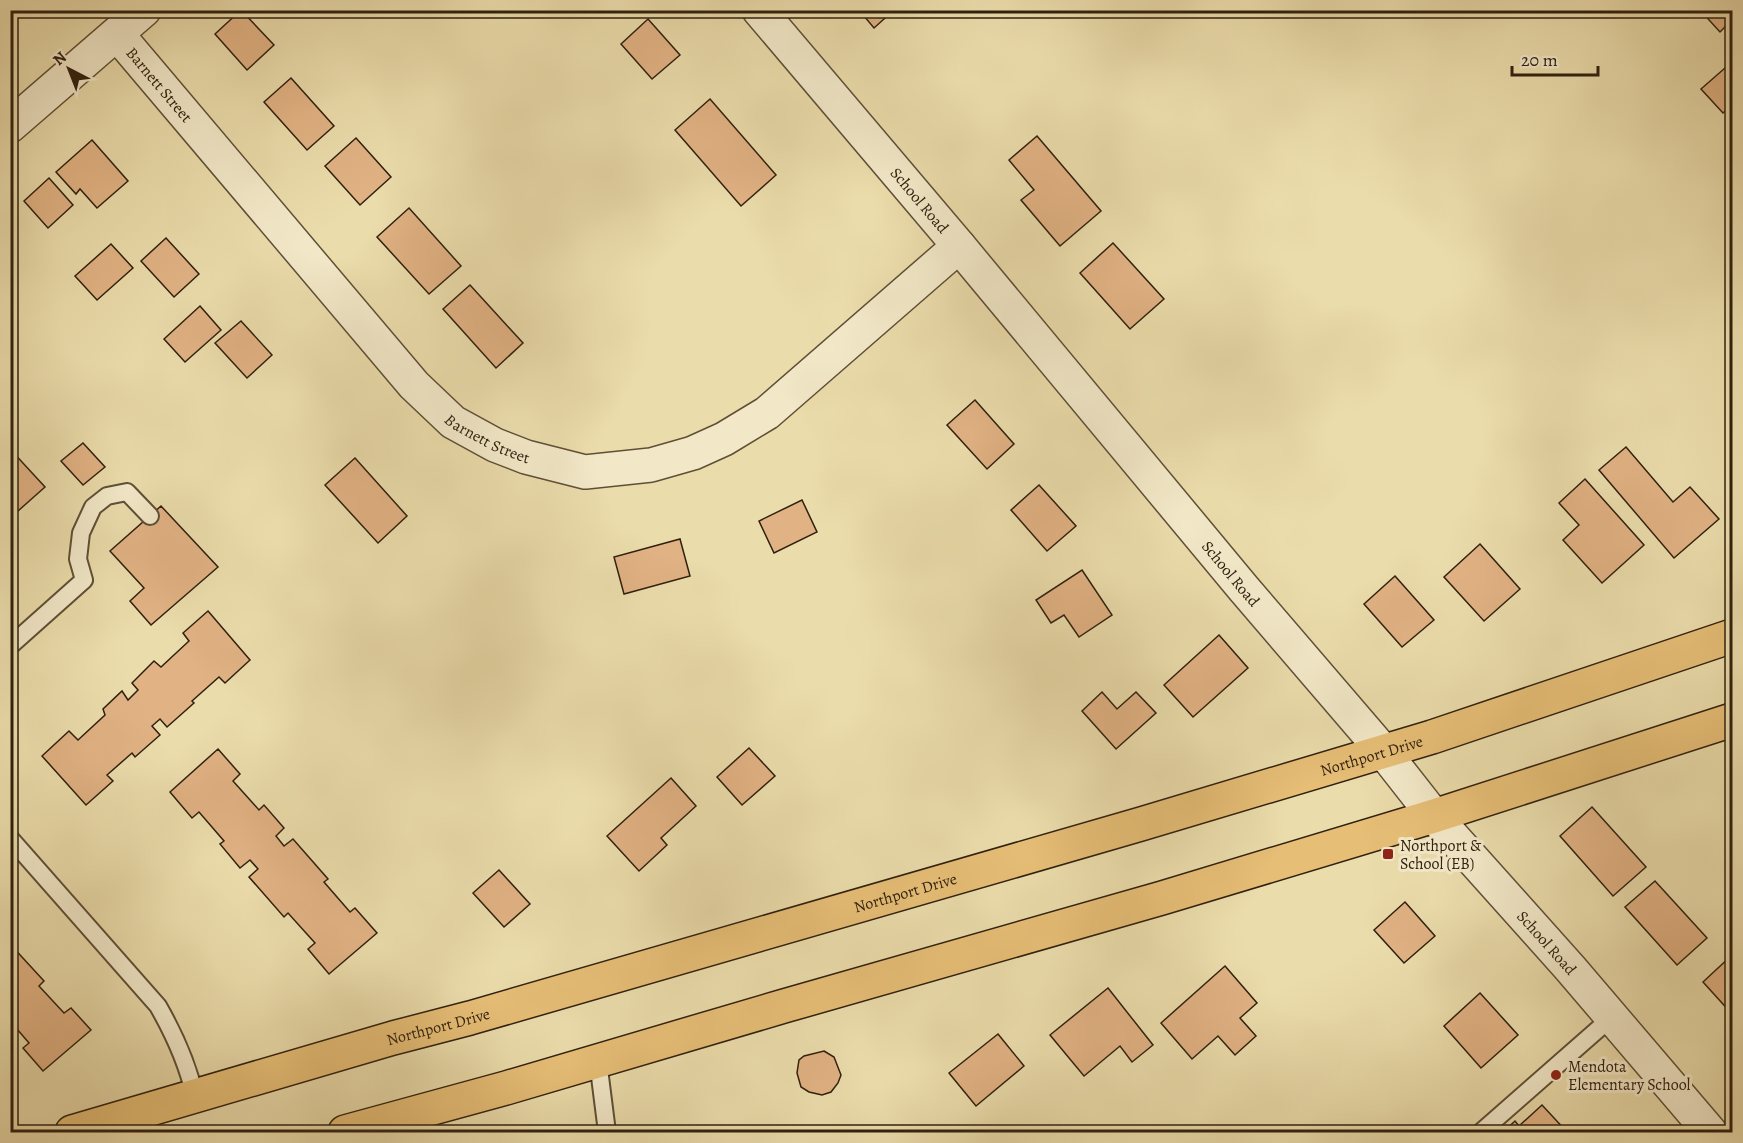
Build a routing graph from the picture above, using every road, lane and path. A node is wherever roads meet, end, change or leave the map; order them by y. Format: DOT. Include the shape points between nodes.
graph roads {
  1 [pos="144,10"];
  2 [pos="759,10"];
  3 [pos="117,34"];
  4 [pos="10,126"];
  5 [pos="960,246"];
  6 [pos="150,516"];
  7 [pos="1732,636"];
  8 [pos="10,646"];
  9 [pos="1732,720"];
  10 [pos="1383,751"];
  11 [pos="1434,816"];
  12 [pos="10,838"];
  13 [pos="1612,1017"];
  14 [pos="598,1061"];
  15 [pos="195,1097"];
  16 [pos="106,1127"];
  17 [pos="72,1132"];
  18 [pos="345,1132"];
  19 [pos="607,1132"];
  20 [pos="1481,1132"];
  21 [pos="1710,1132"];
  1 -- 3 [label="street"];
  2 -- 5 [label="street, School Road"];
  3 -- 4 [label="street"];
  3 -- 5 [label="street, Barnett Street" via="414,385 453,422 526,457 585,472 651,465 724,440 767,413"];
  5 -- 10 [label="street, School Road"];
  6 -- 8 [label="lane" via="127,492 107,496 93,507 81,532 78,559 84,580"];
  7 -- 10 [label="main road, Northport Drive"];
  9 -- 11 [label="main road"];
  10 -- 11 [label="street, School Road"];
  10 -- 15 [label="main road, Northport Drive"];
  11 -- 13 [label="street, School Road"];
  11 -- 14 [label="main road"];
  12 -- 15 [label="lane" via="158,1006 171,1028"];
  13 -- 20 [label="lane"];
  13 -- 21 [label="street, School Road"];
  14 -- 18 [label="main road"];
  14 -- 19 [label="lane"];
  15 -- 16 [label="main road, Northport Drive"];
  16 -- 17 [label="main road, Northport Drive"];
}
